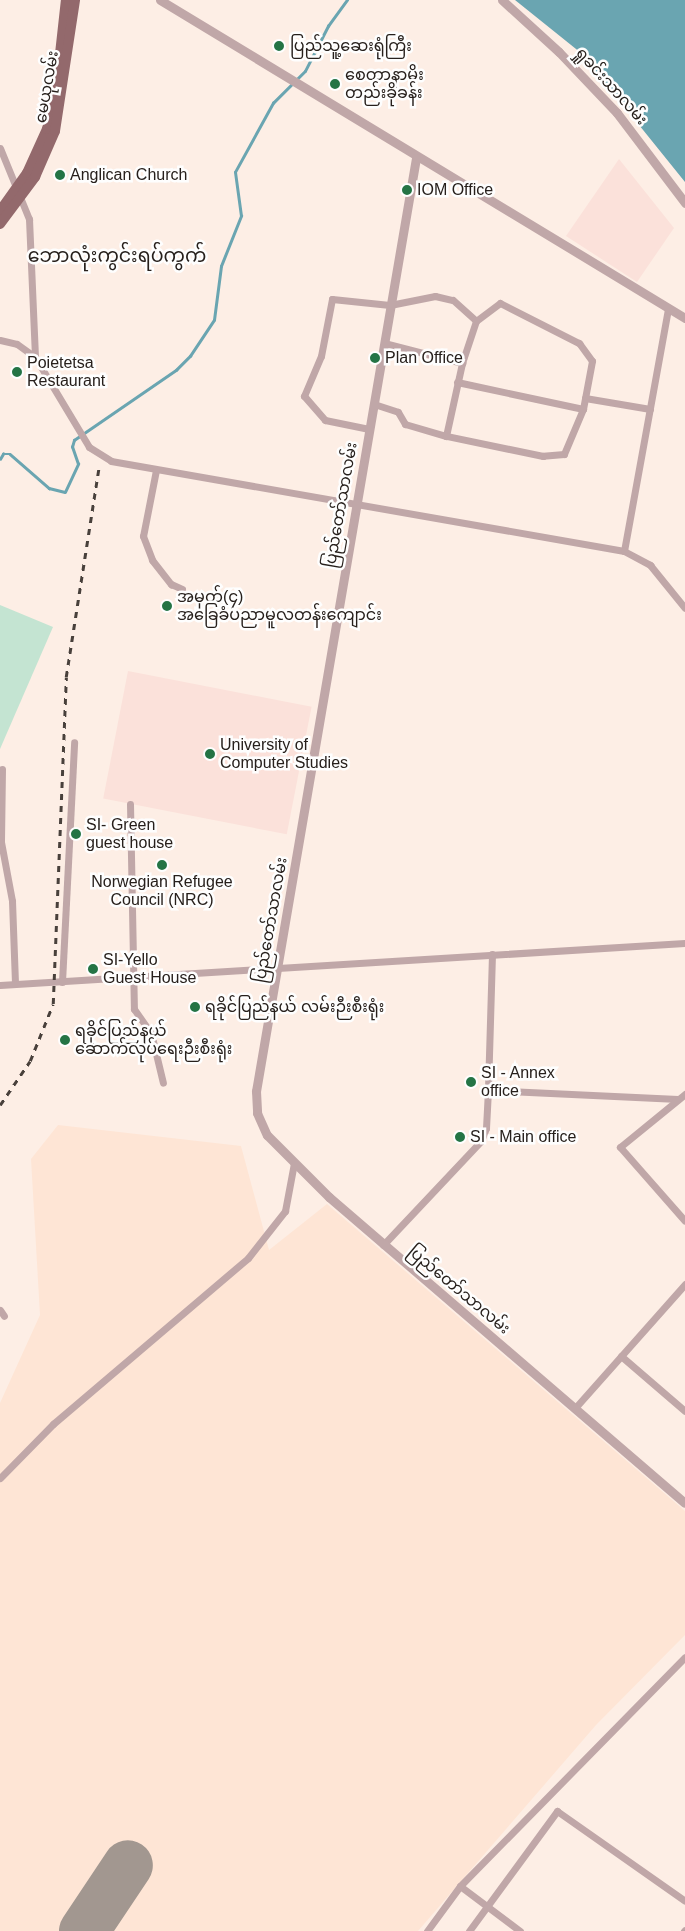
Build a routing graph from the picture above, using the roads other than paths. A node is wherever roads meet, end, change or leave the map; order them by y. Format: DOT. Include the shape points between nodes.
graph roads {
  1 [pos="66,0"];
  2 [pos="75,0"];
  3 [pos="160,0"];
  4 [pos="502,0"];
  5 [pos="0,148"];
  6 [pos="416,158"];
  7 [pos="20,192"];
  8 [pos="685,203"];
  9 [pos="0,211"];
  10 [pos="0,224"];
  11 [pos="390,305"];
  12 [pos="668,308"];
  13 [pos="685,318"];
  14 [pos="476,321"];
  15 [pos="0,340"];
  16 [pos="384,342"];
  17 [pos="35,357"];
  18 [pos="462,363"];
  19 [pos="457,382"];
  20 [pos="585,398"];
  21 [pos="374,404"];
  22 [pos="583,409"];
  23 [pos="650,409"];
  24 [pos="369,429"];
  25 [pos="446,436"];
  26 [pos="156,470"];
  27 [pos="356,506"];
  28 [pos="624,551"];
  29 [pos="182,588"];
  30 [pos="685,608"];
  31 [pos="74,742"];
  32 [pos="2,769"];
  33 [pos="130,804"];
  34 [pos="685,943"];
  35 [pos="492,954"];
  36 [pos="279,966"];
  37 [pos="131,978"];
  38 [pos="62,982"];
  39 [pos="15,983"];
  40 [pos="0,985"];
  41 [pos="163,1083"];
  42 [pos="488,1090"];
  43 [pos="685,1094"];
  44 [pos="678,1099"];
  45 [pos="294,1164"];
  46 [pos="685,1221"];
  47 [pos="383,1245"];
  48 [pos="684,1287"];
  49 [pos="622,1356"];
  50 [pos="575,1408"];
  51 [pos="685,1411"];
  52 [pos="0,1478"];
  53 [pos="685,1503"];
  54 [pos="685,1658"];
  55 [pos="460,1886"];
  56 [pos="685,1901"];
  57 [pos="487,1906"];
  58 [pos="427,1931"];
  59 [pos="469,1931"];
  60 [pos="520,1931"];
  1 -- 7 [label="main road, မေယုလမ်း" via="54,99 46,129"];
  2 -- 7 [label="main road, မေယုလမ်း" via="55,131"];
  3 -- 6 [label="street"];
  4 -- 8 [label="street, ရှုခင်းသာလမ်း" via="559,52 617,112"];
  5 -- 7 [label="street"];
  6 -- 11 [label="street, ပြည်တော်သာလမ်း"];
  6 -- 12 [label="street"];
  7 -- 9 [label="main road, မေယုလမ်း"];
  7 -- 10 [label="main road, မေယုလမ်း"];
  7 -- 17 [label="street" via="32,258"];
  11 -- 14 [label="street" via="435,296 453,300"];
  11 -- 16 [label="street, ပြည်တော်သာလမ်း"];
  11 -- 24 [label="street" via="332,300 321,356 305,389 304,396 325,420"];
  12 -- 13 [label="street"];
  12 -- 23 [label="street"];
  14 -- 18 [label="street"];
  14 -- 20 [label="street" via="500,303 579,342 592,361"];
  15 -- 17 [label="street" via="17,344"];
  16 -- 18 [label="street"];
  16 -- 21 [label="street, ပြည်တော်သာလမ်း"];
  17 -- 26 [label="street" via="94,451 111,461"];
  18 -- 19 [label="street"];
  19 -- 22 [label="street"];
  19 -- 25 [label="street"];
  20 -- 22 [label="street"];
  20 -- 23 [label="street"];
  21 -- 24 [label="street, ပြည်တော်သာလမ်း"];
  21 -- 25 [label="street" via="398,412 405,424"];
  22 -- 25 [label="street" via="570,444 556,457"];
  23 -- 28 [label="street"];
  24 -- 27 [label="street, ပြည်တော်သာလမ်း"];
  26 -- 27 [label="street"];
  26 -- 29 [label="street" via="143,536 152,560 171,584"];
  27 -- 28 [label="street"];
  27 -- 36 [label="street, ပြည်တော်သာလမ်း"];
  28 -- 30 [label="street" via="650,565"];
  31 -- 38 [label="street"];
  32 -- 39 [label="street" via="0,842 12,901"];
  33 -- 37 [label="street"];
  34 -- 35 [label="street"];
  35 -- 36 [label="street"];
  35 -- 42 [label="street"];
  36 -- 37 [label="street"];
  36 -- 45 [label="street, ပြည်တော်သာလမ်း" via="256,1102 264,1130"];
  37 -- 38 [label="street"];
  37 -- 41 [label="street" via="134,1009 152,1033"];
  38 -- 39 [label="street"];
  39 -- 40 [label="street"];
  42 -- 44 [label="street"];
  42 -- 47 [label="street" via="486,1128 481,1141"];
  43 -- 44 [label="street"];
  44 -- 46 [label="street" via="620,1147"];
  45 -- 47 [label="street, ပြည်တော်သာလမ်း"];
  45 -- 52 [label="street" via="285,1211 248,1258 53,1424"];
  47 -- 50 [label="street, ပြည်တော်သာလမ်း"];
  48 -- 49 [label="street"];
  49 -- 50 [label="street"];
  49 -- 51 [label="street"];
  50 -- 53 [label="street, ပြည်တော်သာလမ်း"];
  54 -- 55 [label="street"];
  55 -- 57 [label="street"];
  55 -- 58 [label="street"];
  56 -- 57 [label="street" via="557,1811"];
  57 -- 59 [label="street"];
  57 -- 60 [label="street"];
}
